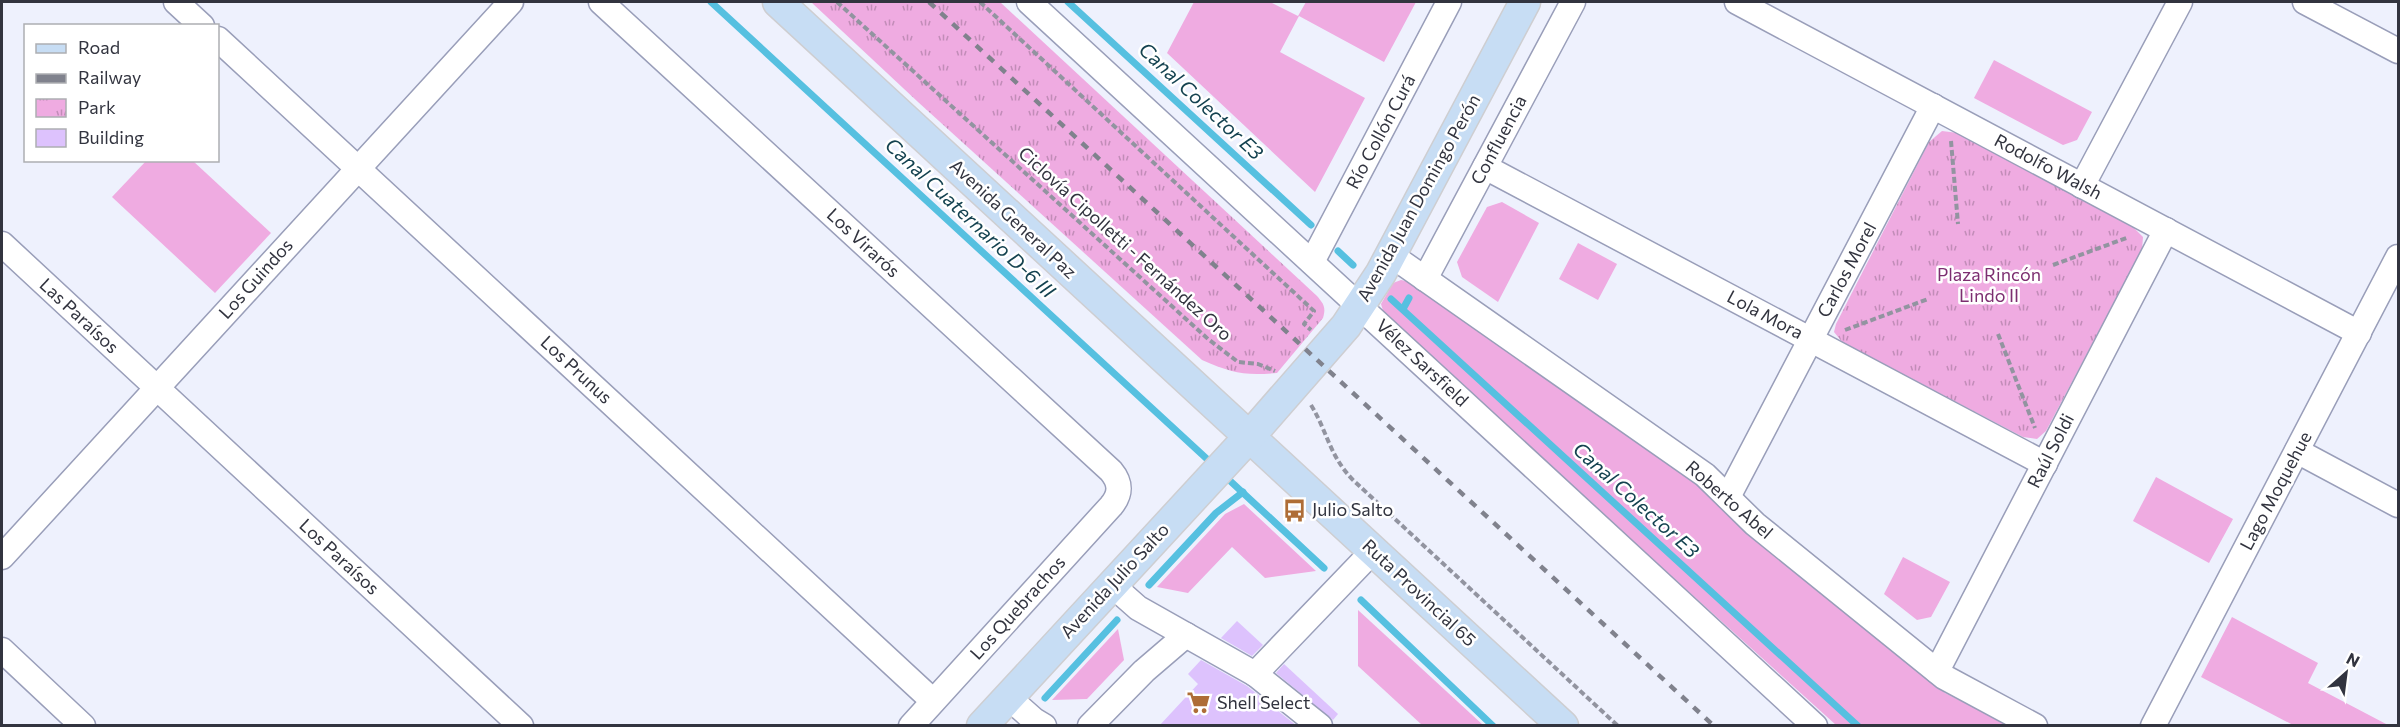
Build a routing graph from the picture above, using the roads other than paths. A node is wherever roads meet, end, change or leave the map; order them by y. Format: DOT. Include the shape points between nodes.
graph roads {
  1 [pos="176,2"];
  2 [pos="511,2"];
  3 [pos="601,2"];
  4 [pos="778,2"];
  5 [pos="1029,2"];
  6 [pos="1449,2"];
  7 [pos="1525,2"];
  8 [pos="1573,2"];
  9 [pos="1737,2"];
  10 [pos="2180,2"];
  11 [pos="2305,2"];
  12 [pos="200,24"];
  13 [pos="219,40"];
  14 [pos="2398,51"];
  15 [pos="1933,106"];
  16 [pos="1485,167"];
  17 [pos="358,168"];
  18 [pos="2082,186"];
  19 [pos="2166,230"];
  20 [pos="2,244"];
  21 [pos="1391,255"];
  22 [pos="2398,257"];
  23 [pos="1312,262"];
  24 [pos="1425,279"];
  25 [pos="1360,306"];
  26 [pos="2359,333"];
  27 [pos="1811,339"];
  28 [pos="157,388"];
  29 [pos="1249,437"];
  30 [pos="2297,451"];
  31 [pos="2044,464"];
  32 [pos="1119,488"];
  33 [pos="1728,497"];
  34 [pos="2398,505"];
  35 [pos="1373,551"];
  36 [pos="2,557"];
  37 [pos="1113,585"];
  38 [pos="1186,635"];
  39 [pos="2,650"];
  40 [pos="1937,671"];
  41 [pos="1255,674"];
  42 [pos="1008,697"];
  43 [pos="933,701"];
  44 [pos="1548,721"];
  45 [pos="83,726"];
  46 [pos="521,726"];
  47 [pos="911,726"];
  48 [pos="982,726"];
  49 [pos="1044,726"];
  50 [pos="1090,726"];
  51 [pos="1320,726"];
  52 [pos="1815,726"];
  53 [pos="2035,726"];
  54 [pos="2153,726"];
  1 -- 12 [label="street"];
  2 -- 17 [label="street, Los Guindos"];
  3 -- 32 [label="street, Los Virarós" via="1111,471"];
  4 -- 29 [label="main road, Avenida General Paz"];
  5 -- 23 [label="street, Vélez Sarsfield"];
  6 -- 23 [label="street, Río Collón Curá"];
  7 -- 21 [label="main road, Avenida Juan Domingo Perón"];
  8 -- 16 [label="street, Confluencia"];
  9 -- 15 [label="street, Rodolfo Walsh"];
  10 -- 18 [label="street"];
  11 -- 14 [label="street"];
  13 -- 17 [label="street, Los Prunus"];
  15 -- 18 [label="street, Rodolfo Walsh"];
  15 -- 27 [label="street, Carlos Morel"];
  16 -- 24 [label="street, Confluencia"];
  16 -- 27 [label="street, Lola Mora"];
  17 -- 28 [label="street, Los Guindos"];
  17 -- 43 [label="street, Los Prunus"];
  18 -- 19 [label="street, Rodolfo Walsh"];
  19 -- 26 [label="street, Rodolfo Walsh"];
  19 -- 31 [label="street, Raúl Soldi"];
  20 -- 28 [label="street, Las Paraísos"];
  21 -- 24 [label="street, Roberto Abel"];
  21 -- 25 [label="main road, Avenida Juan Domingo Perón"];
  22 -- 26 [label="street, Lago Moquehue"];
  23 -- 25 [label="street, Vélez Sarsfield"];
  24 -- 33 [label="street, Roberto Abel" via="1696,468"];
  25 -- 29 [label="main road, Avenida Juan Domingo Perón"];
  25 -- 52 [label="street, Vélez Sarsfield"];
  26 -- 30 [label="street, Lago Moquehue"];
  27 -- 31 [label="street, Lola Mora"];
  27 -- 33 [label="street, Carlos Morel"];
  28 -- 36 [label="street, Los Guindos"];
  28 -- 46 [label="street, Los Paraísos"];
  29 -- 35 [label="main road, Ruta Provincial 65"];
  29 -- 37 [label="main road, Avenida Julio Salto"];
  30 -- 34 [label="street"];
  30 -- 54 [label="street, Lago Moquehue"];
  31 -- 40 [label="street, Raúl Soldi"];
  32 -- 43 [label="street, Los Quebrachos" via="1111,507"];
  33 -- 40 [label="street, Roberto Abel" via="1755,524"];
  35 -- 41 [label="street"];
  35 -- 44 [label="main road, Ruta Provincial 65"];
  37 -- 38 [label="street" via="1138,608"];
  37 -- 42 [label="main road, Avenida Julio Salto"];
  38 -- 41 [label="street"];
  38 -- 50 [label="street"];
  39 -- 45 [label="street"];
  40 -- 53 [label="street, Roberto Abel"];
  41 -- 51 [label="street"];
  42 -- 48 [label="main road, Avenida Julio Salto"];
  42 -- 49 [label="street"];
  43 -- 47 [label="street, Los Quebrachos"];
}
